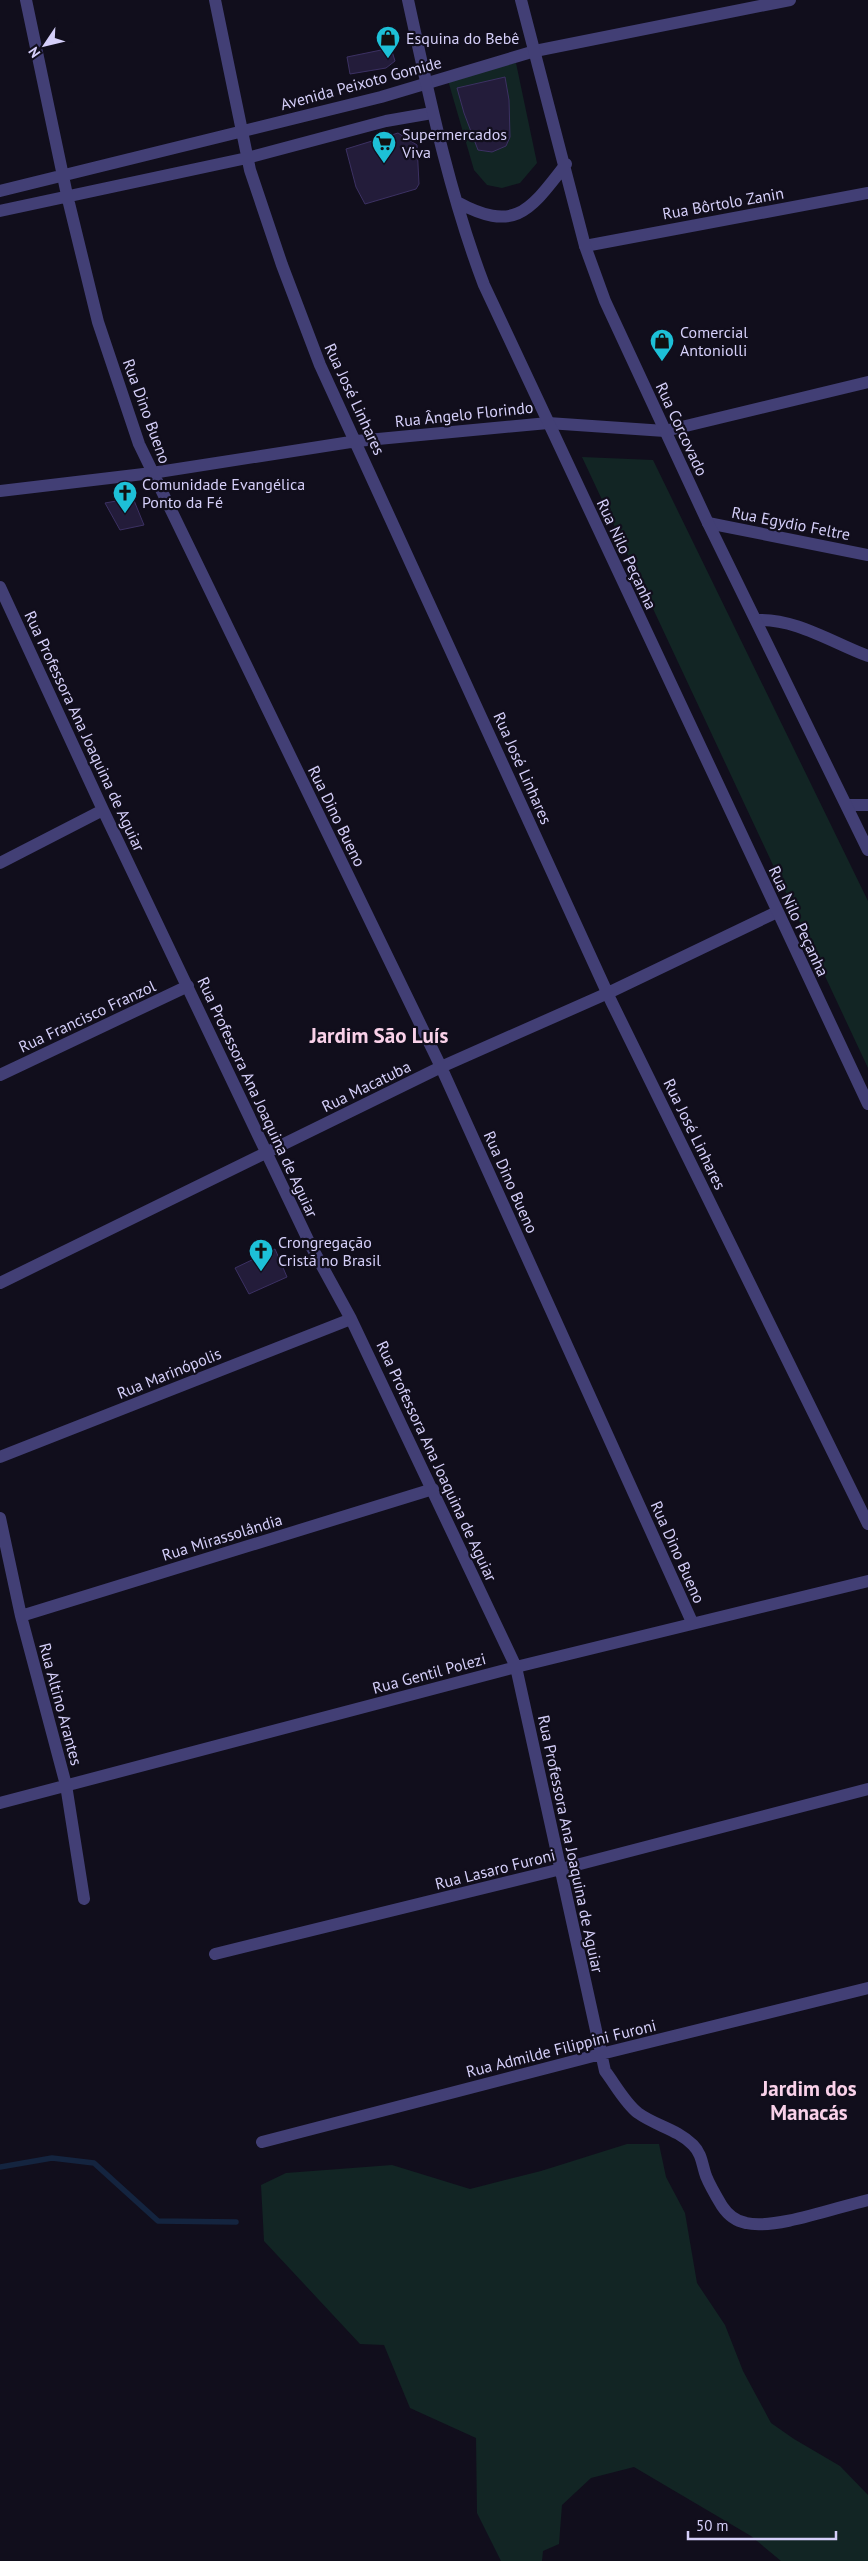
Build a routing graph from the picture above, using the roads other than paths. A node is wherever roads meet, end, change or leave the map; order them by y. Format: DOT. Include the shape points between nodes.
graph roads {
  1 [pos="26,0"];
  2 [pos="215,0"];
  3 [pos="408,0"];
  4 [pos="521,0"];
  5 [pos="790,0"];
  6 [pos="536,51"];
  7 [pos="427,84"];
  8 [pos="432,113"];
  9 [pos="241,132"];
  10 [pos="247,158"];
  11 [pos="566,164"];
  12 [pos="63,176"];
  13 [pos="0,191"];
  14 [pos="868,193"];
  15 [pos="67,195"];
  16 [pos="457,202"];
  17 [pos="0,211"];
  18 [pos="585,246"];
  19 [pos="868,382"];
  20 [pos="548,423"];
  21 [pos="665,431"];
  22 [pos="357,441"];
  23 [pos="152,473"];
  24 [pos="0,491"];
  25 [pos="708,522"];
  26 [pos="868,555"];
  27 [pos="0,587"];
  28 [pos="757,620"];
  29 [pos="868,656"];
  30 [pos="847,805"];
  31 [pos="868,805"];
  32 [pos="103,810"];
  33 [pos="868,850"];
  34 [pos="0,863"];
  35 [pos="777,912"];
  36 [pos="188,986"];
  37 [pos="608,993"];
  38 [pos="442,1067"];
  39 [pos="0,1075"];
  40 [pos="868,1104"];
  41 [pos="268,1153"];
  42 [pos="0,1283"];
  43 [pos="351,1319"];
  44 [pos="0,1457"];
  45 [pos="433,1489"];
  46 [pos="0,1518"];
  47 [pos="868,1524"];
  48 [pos="868,1581"];
  49 [pos="22,1616"];
  50 [pos="692,1622"];
  51 [pos="516,1667"];
  52 [pos="66,1785"];
  53 [pos="868,1789"];
  54 [pos="0,1803"];
  55 [pos="561,1869"];
  56 [pos="84,1898"];
  57 [pos="215,1954"];
  58 [pos="868,1988"];
  59 [pos="601,2054"];
  60 [pos="262,2142"];
  61 [pos="868,2200"];
  1 -- 12 [label="street, Rua Dino Bueno"];
  2 -- 9 [label="street, Rua José Linhares"];
  3 -- 7 [label="street, Rua Nilo Peçanha"];
  4 -- 6 [label="street, Rua Corcovado"];
  5 -- 6 [label="street, Avenida Peixoto Gomide"];
  6 -- 7 [label="street, Avenida Peixoto Gomide" via="458,72"];
  6 -- 11 [label="street, Rua Corcovado"];
  7 -- 8 [label="street, Rua Nilo Peçanha"];
  7 -- 9 [label="street, Avenida Peixoto Gomide"];
  8 -- 10 [label="street" via="386,121"];
  8 -- 16 [label="street, Rua Nilo Peçanha"];
  9 -- 10 [label="street, Rua José Linhares"];
  9 -- 12 [label="street, Avenida Peixoto Gomide"];
  10 -- 15 [label="street"];
  10 -- 22 [label="street, Rua José Linhares" via="282,265 320,365"];
  11 -- 16 [label="street" via="531,207 516,214 502,218 480,215"];
  11 -- 18 [label="street, Rua Corcovado"];
  12 -- 13 [label="street, Avenida Peixoto Gomide"];
  12 -- 15 [label="street, Rua Dino Bueno"];
  14 -- 18 [label="street, Rua Bôrtolo Zanin"];
  15 -- 17 [label="street"];
  15 -- 23 [label="street, Rua Dino Bueno" via="98,322"];
  16 -- 20 [label="street, Rua Nilo Peçanha" via="484,285"];
  18 -- 21 [label="street, Rua Corcovado" via="605,302"];
  19 -- 21 [label="street, Rua Ângelo Florindo"];
  20 -- 21 [label="street, Rua Ângelo Florindo"];
  20 -- 22 [label="street, Rua Ângelo Florindo"];
  20 -- 35 [label="street, Rua Nilo Peçanha"];
  21 -- 25 [label="street, Rua Corcovado"];
  22 -- 23 [label="street, Rua Ângelo Florindo"];
  22 -- 37 [label="street, Rua José Linhares"];
  23 -- 24 [label="street, Rua Ângelo Florindo"];
  23 -- 38 [label="street, Rua Dino Bueno"];
  25 -- 26 [label="street, Rua Egydio Feltre"];
  25 -- 28 [label="street, Rua Corcovado"];
  27 -- 32 [label="street, Rua Professora Ana Joaquina de Aguiar"];
  28 -- 29 [label="street" via="801,628"];
  28 -- 30 [label="street, Rua Corcovado"];
  30 -- 31 [label="street"];
  30 -- 33 [label="street, Rua Corcovado"];
  32 -- 34 [label="street"];
  32 -- 36 [label="street, Rua Professora Ana Joaquina de Aguiar"];
  35 -- 37 [label="street, Rua Macatuba"];
  35 -- 40 [label="street, Rua Nilo Peçanha"];
  36 -- 39 [label="street, Rua Francisco Franzol"];
  36 -- 41 [label="street, Rua Professora Ana Joaquina de Aguiar"];
  37 -- 38 [label="street, Rua Macatuba"];
  37 -- 47 [label="street, Rua José Linhares"];
  38 -- 41 [label="street, Rua Macatuba"];
  38 -- 50 [label="street, Rua Dino Bueno"];
  41 -- 42 [label="street, Rua Macatuba"];
  41 -- 43 [label="street, Rua Professora Ana Joaquina de Aguiar" via="310,1244"];
  43 -- 44 [label="street, Rua Marinópolis"];
  43 -- 45 [label="street, Rua Professora Ana Joaquina de Aguiar"];
  45 -- 49 [label="street, Rua Mirassolândia"];
  45 -- 51 [label="street, Rua Professora Ana Joaquina de Aguiar"];
  46 -- 49 [label="street, Rua Altino Arantes"];
  48 -- 50 [label="street, Rua Gentil Polezi"];
  49 -- 52 [label="street, Rua Altino Arantes"];
  50 -- 51 [label="street, Rua Gentil Polezi"];
  51 -- 52 [label="street, Rua Gentil Polezi"];
  51 -- 55 [label="street, Rua Professora Ana Joaquina de Aguiar"];
  52 -- 54 [label="street, Rua Gentil Polezi"];
  52 -- 56 [label="street, Rua Altino Arantes"];
  53 -- 55 [label="street, Rua Lasaro Furoni"];
  55 -- 57 [label="street, Rua Lasaro Furoni"];
  55 -- 59 [label="street, Rua Professora Ana Joaquina de Aguiar"];
  58 -- 59 [label="street, Rua Admilde Filippini Furoni"];
  59 -- 60 [label="street, Rua Admilde Filippini Furoni"];
  59 -- 61 [label="street, Rua Professora Ana Joaquina de Aguiar" via="606,2071 637,2112 660,2126 678,2131 694,2146 714,2192 734,2219 746,2224 767,2225"];
}
